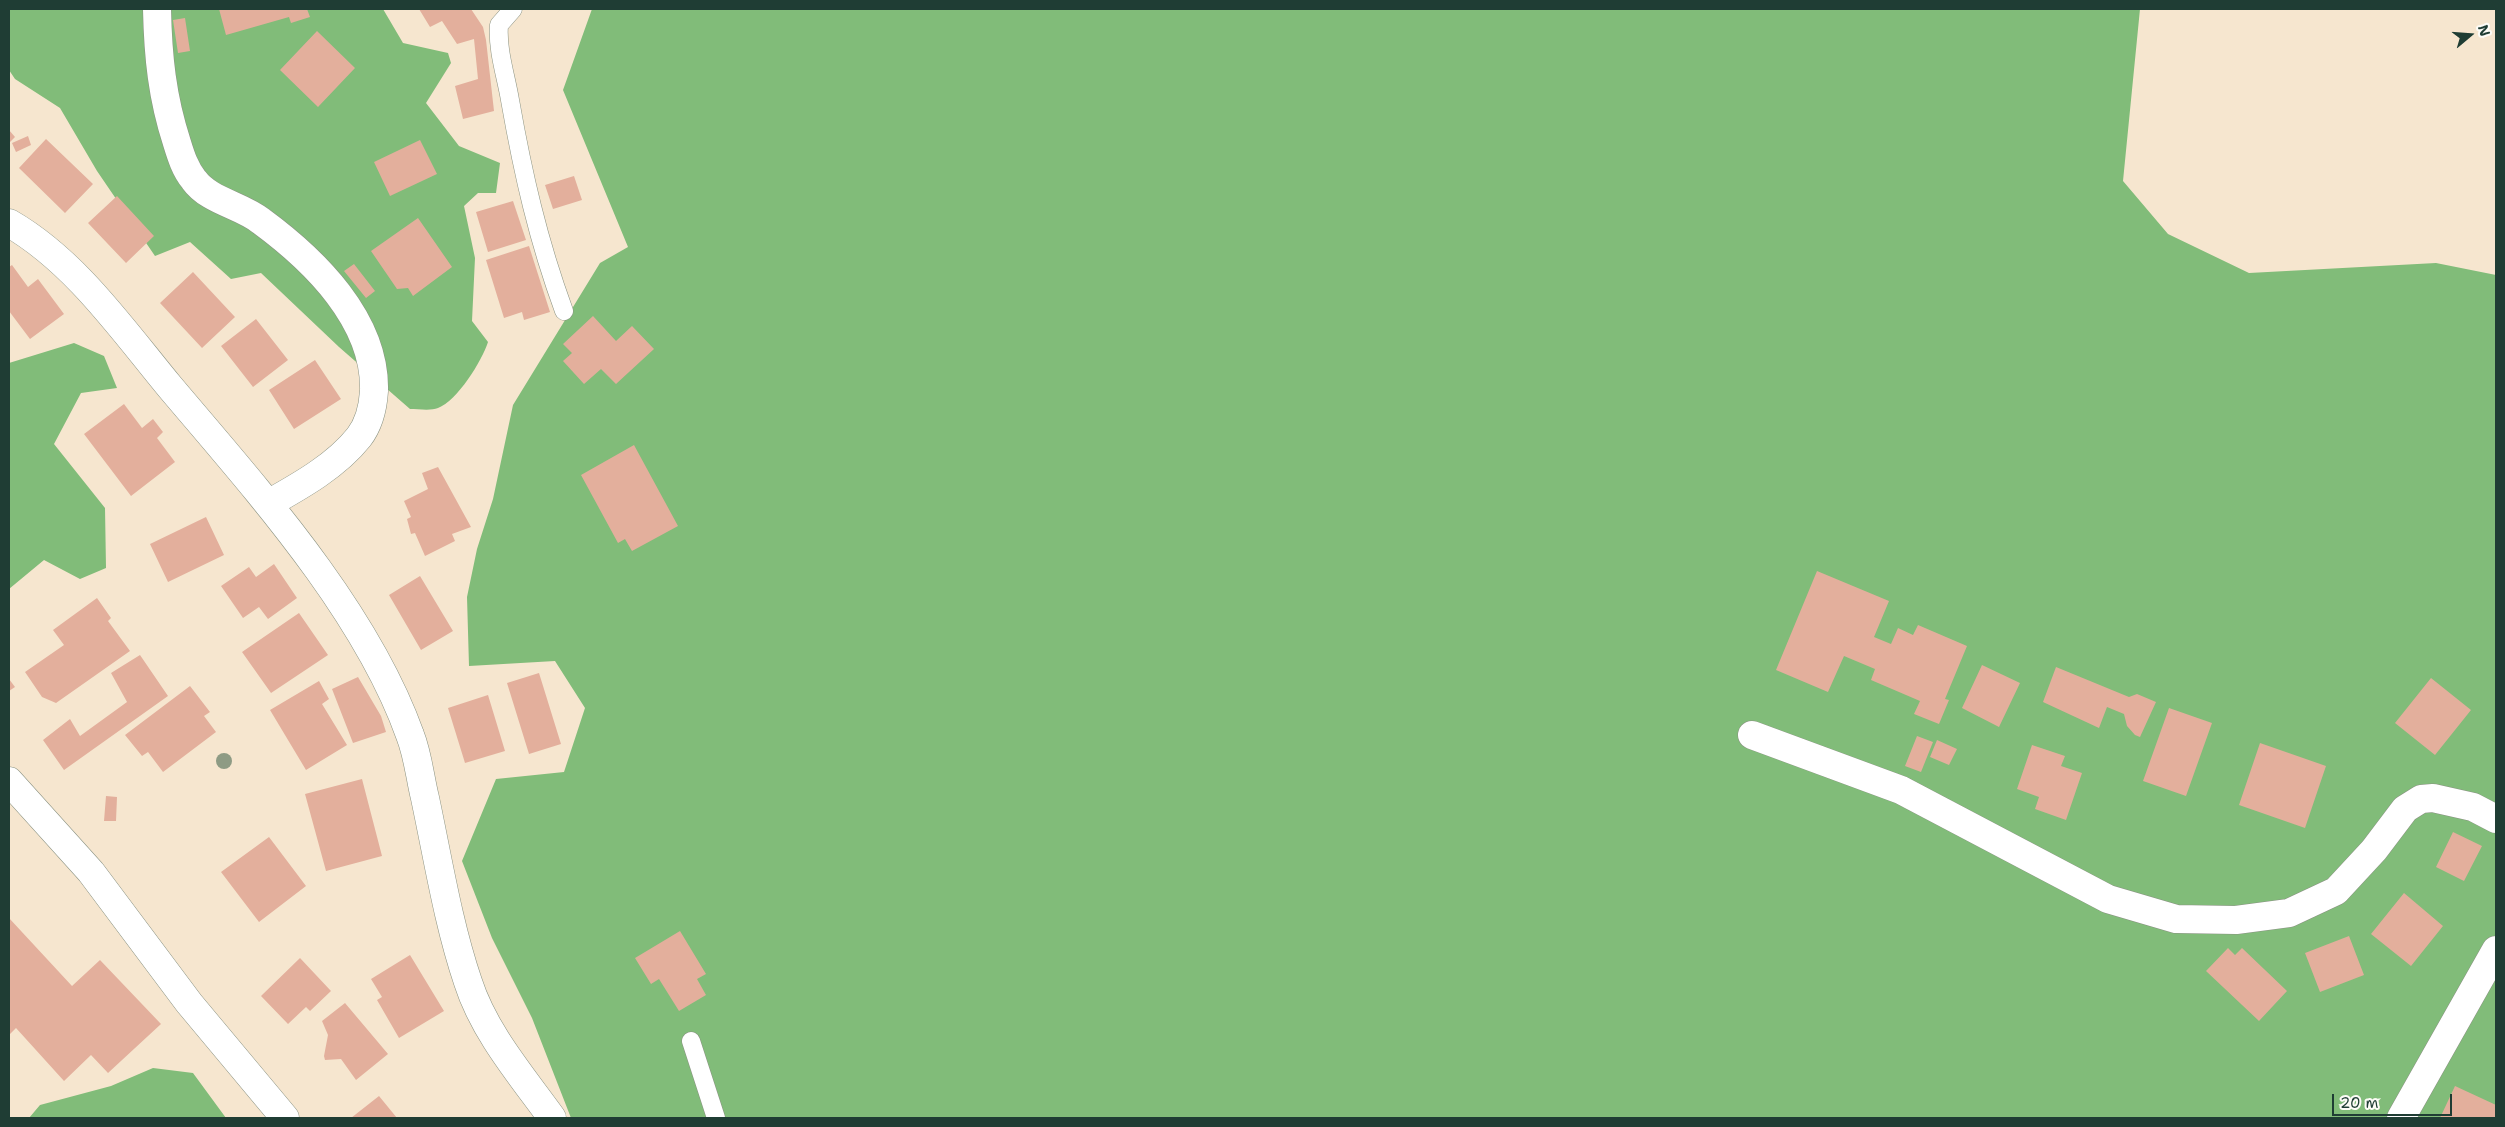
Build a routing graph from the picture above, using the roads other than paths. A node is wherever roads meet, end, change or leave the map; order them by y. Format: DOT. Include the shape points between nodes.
graph roads {
  1 [pos="156,9"];
  2 [pos="513,9"];
  3 [pos="9,223"];
  4 [pos="564,311"];
  5 [pos="268,504"];
  6 [pos="1752,735"];
  7 [pos="9,781"];
  8 [pos="2496,819"];
  9 [pos="2496,950"];
  10 [pos="691,1041"];
  11 [pos="285,1118"];
  12 [pos="552,1118"];
  13 [pos="716,1118"];
  14 [pos="2401,1118"];
  1 -- 5 [label="street" via="159,68 169,120 186,169 203,190 259,219 296,249 326,280 350,312 366,342 373,368 374,403 359,437 306,482"];
  2 -- 4 [label="lane" via="499,25 501,52 529,201"];
  3 -- 5 [label="street" via="51,252 100,303"];
  5 -- 12 [label="street" via="342,605 400,709 412,738 468,982 485,1022"];
  6 -- 8 [label="street" via="1901,790 2108,899 2176,919 2236,920 2289,913 2336,891 2374,850 2405,809 2421,799 2433,798 2473,807"];
  7 -- 11 [label="street" via="92,872 190,1003"];
  9 -- 14 [label="street"];
  10 -- 13 [label="lane"];
}
